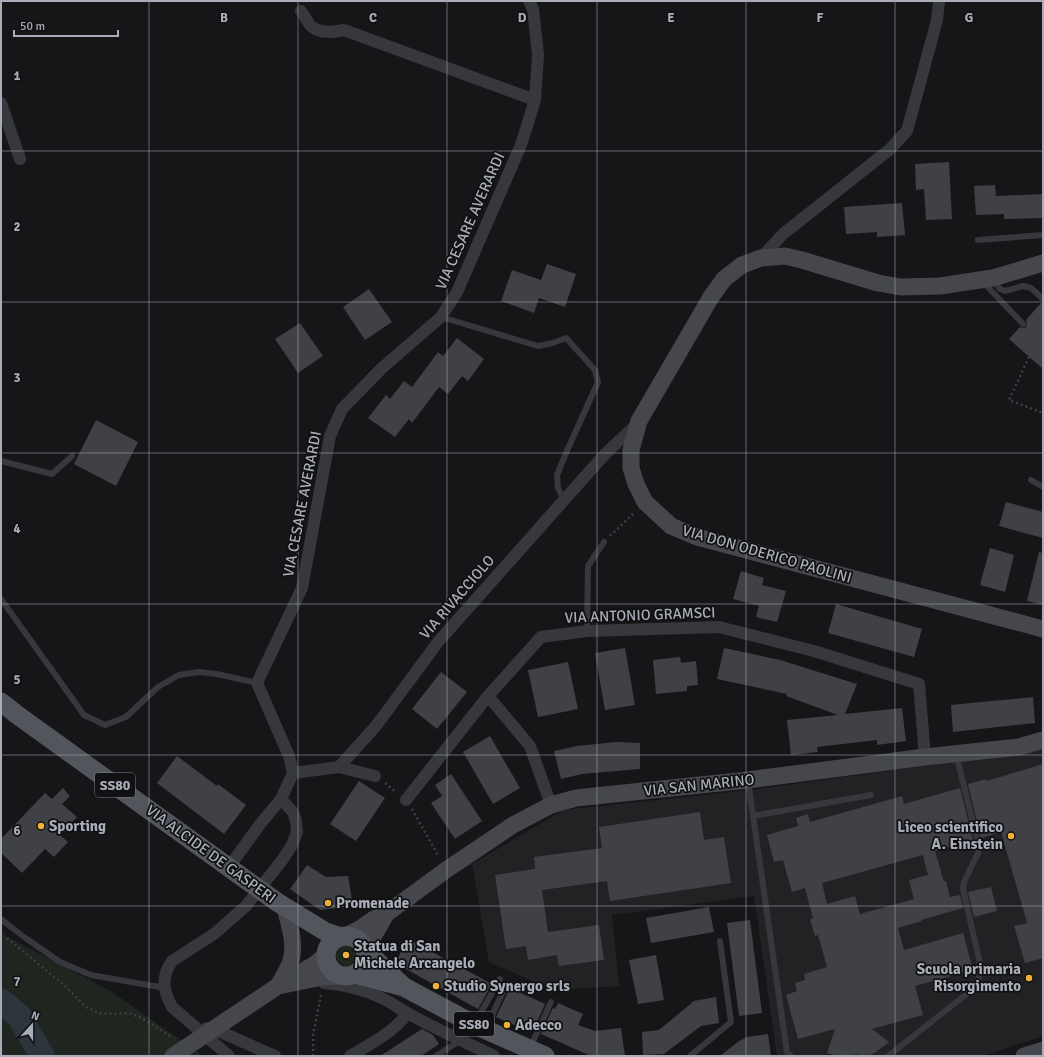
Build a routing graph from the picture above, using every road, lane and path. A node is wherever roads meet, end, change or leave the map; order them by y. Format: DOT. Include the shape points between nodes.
graph roads {
  1 [pos="529,1"];
  2 [pos="939,1"];
  3 [pos="302,11"];
  4 [pos="535,100"];
  5 [pos="1,103"];
  6 [pos="20,159"];
  7 [pos="1043,235"];
  8 [pos="978,240"];
  9 [pos="761,258"];
  10 [pos="1043,263"];
  11 [pos="987,279"];
  12 [pos="1043,299"];
  13 [pos="441,316"];
  14 [pos="1023,324"];
  15 [pos="1029,356"];
  16 [pos="1043,413"];
  17 [pos="639,421"];
  18 [pos="72,456"];
  19 [pos="1,461"];
  20 [pos="1031,480"];
  21 [pos="1043,487"];
  22 [pos="564,500"];
  23 [pos="635,512"];
  24 [pos="604,542"];
  25 [pos="1,599"];
  26 [pos="1043,629"];
  27 [pos="587,631"];
  28 [pos="256,683"];
  29 [pos="488,696"];
  30 [pos="1,702"];
  31 [pos="1043,740"];
  32 [pos="956,754"];
  33 [pos="925,757"];
  34 [pos="339,767"];
  35 [pos="293,773"];
  36 [pos="375,776"];
  37 [pos="748,780"];
  38 [pos="871,795"];
  39 [pos="281,799"];
  40 [pos="406,800"];
  41 [pos="551,805"];
  42 [pos="753,816"];
  43 [pos="446,870"];
  44 [pos="234,871"];
  45 [pos="281,905"];
  46 [pos="386,914"];
  47 [pos="1,919"];
  48 [pos="343,936"];
  49 [pos="7,938"];
  50 [pos="720,941"];
  51 [pos="365,951"];
  52 [pos="326,954"];
  53 [pos="348,975"];
  54 [pos="500,979"];
  55 [pos="317,981"];
  56 [pos="506,985"];
  57 [pos="278,986"];
  58 [pos="404,987"];
  59 [pos="165,988"];
  60 [pos="551,1002"];
  61 [pos="408,1014"];
  62 [pos="190,1023"];
  63 [pos="480,1027"];
  64 [pos="461,1040"];
  65 [pos="175,1049"];
  66 [pos="538,1053"];
  67 [pos="229,1056"];
  68 [pos="275,1056"];
  69 [pos="313,1056"];
  70 [pos="350,1056"];
  71 [pos="436,1056"];
  72 [pos="494,1056"];
  73 [pos="690,1056"];
  74 [pos="791,1056"];
  75 [pos="888,1056"];
  1 -- 4 [label="street, VIA CESARE AVERARDI" via="533,9 538,55"];
  2 -- 9 [label="street" via="937,20 908,131 889,150 783,234"];
  3 -- 4 [label="street" via="312,27 323,32 344,30"];
  4 -- 13 [label="street, VIA CESARE AVERARDI" via="515,159 457,292"];
  5 -- 6 [label="street"];
  7 -- 8 [label="lane"];
  9 -- 11 [label="street, VIA DON ODERICO PAOLINI" via="785,256 878,283 901,287 940,286"];
  9 -- 17 [label="street, VIA DON ODERICO PAOLINI" via="742,266 724,279"];
  10 -- 11 [label="street, VIA DON ODERICO PAOLINI"];
  11 -- 12 [label="lane" via="1005,291 1023,286 1031,288"];
  11 -- 14 [label="lane"];
  13 -- 22 [label="lane" via="538,346 566,338 595,370 598,382 557,475 558,488"];
  13 -- 28 [label="street, VIA CESARE AVERARDI" via="382,368 342,409 330,436 302,588"];
  15 -- 16 [label="path" via="1009,400"];
  17 -- 22 [label="street, VIA RIVACCIOLO"];
  17 -- 26 [label="street, VIA DON ODERICO PAOLINI" via="631,450 631,468 645,502 671,526 697,537"];
  18 -- 19 [label="lane" via="52,474"];
  20 -- 21 [label="lane"];
  22 -- 34 [label="street, VIA RIVACCIOLO" via="438,642 376,726"];
  23 -- 24 [label="path"];
  24 -- 27 [label="lane" via="588,566"];
  25 -- 28 [label="lane" via="84,715 105,725 126,717 158,687 179,675 199,672"];
  27 -- 29 [label="street, VIA ANTONIO GRAMSCI" via="540,637"];
  27 -- 33 [label="street, VIA ANTONIO GRAMSCI" via="719,627 814,650 919,684"];
  28 -- 35 [label="street" via="289,756"];
  29 -- 40 [label="street, VIA ANTONIO GRAMSCI"];
  29 -- 41 [label="street" via="530,746"];
  30 -- 44 [label="main road, VIA ALCIDE DE GASPERI / SS80"];
  31 -- 32 [label="street, VIA SAN MARINO" via="1018,747"];
  32 -- 33 [label="street, VIA SAN MARINO"];
  32 -- 75 [label="lane" via="978,843 978,853 963,889 981,968 979,980 968,993"];
  33 -- 37 [label="street, VIA SAN MARINO"];
  34 -- 35 [label="street"];
  34 -- 36 [label="street"];
  35 -- 39 [label="street"];
  36 -- 40 [label="path"];
  37 -- 41 [label="street, VIA SAN MARINO" via="576,798"];
  37 -- 42 [label="lane"];
  38 -- 42 [label="lane"];
  39 -- 44 [label="street" via="261,823"];
  39 -- 59 [label="street" via="293,812 297,832 283,859 246,906 214,934 172,961 165,974"];
  40 -- 43 [label="path"];
  41 -- 43 [label="street, VIA SAN MARINO" via="513,825"];
  42 -- 74 [label="lane" via="787,1052"];
  43 -- 46 [label="street, VIA SAN MARINO"];
  44 -- 45 [label="main road, VIA ALCIDE DE GASPERI / SS80, bridge"];
  45 -- 48 [label="main road, VIA ALCIDE DE GASPERI / SS80" via="326,932"];
  45 -- 52 [label="main road, VIA ALCIDE DE GASPERI / SS80" via="296,925 310,934"];
  45 -- 57 [label="street" via="293,938 290,962"];
  46 -- 48 [label="street, VIA SAN MARINO"];
  46 -- 51 [label="street, VIA SAN MARINO"];
  47 -- 59 [label="lane" via="60,962 91,975"];
  48 -- 51 [label="main road, SS80" via="357,939"];
  48 -- 52 [label="main road" via="331,943"];
  49 -- 65 [label="path" via="65,986 86,1007 98,1013 128,1013 140,1017 164,1032"];
  50 -- 73 [label="lane" via="731,1022"];
  51 -- 53 [label="main road" via="364,965 359,972"];
  51 -- 58 [label="main road, SS80"];
  52 -- 53 [label="main road, SS80" via="331,970 336,974"];
  52 -- 57 [label="street" via="315,964"];
  53 -- 55 [label="street" via="323,977"];
  53 -- 58 [label="main road, SS80" via="366,976"];
  54 -- 63 [label="lane"];
  55 -- 57 [label="street"];
  55 -- 61 [label="street" via="371,994"];
  55 -- 69 [label="path"];
  56 -- 63 [label="lane"];
  57 -- 65 [label="street, bridge"];
  58 -- 63 [label="main road, SS80"];
  59 -- 62 [label="street" via="172,1007"];
  60 -- 66 [label="lane"];
  61 -- 64 [label="street"];
  61 -- 70 [label="street" via="390,1031"];
  62 -- 67 [label="street"];
  62 -- 68 [label="street" via="223,1033"];
  63 -- 66 [label="main road, SS80"];
  64 -- 71 [label="lane"];
  64 -- 72 [label="street"];
}
